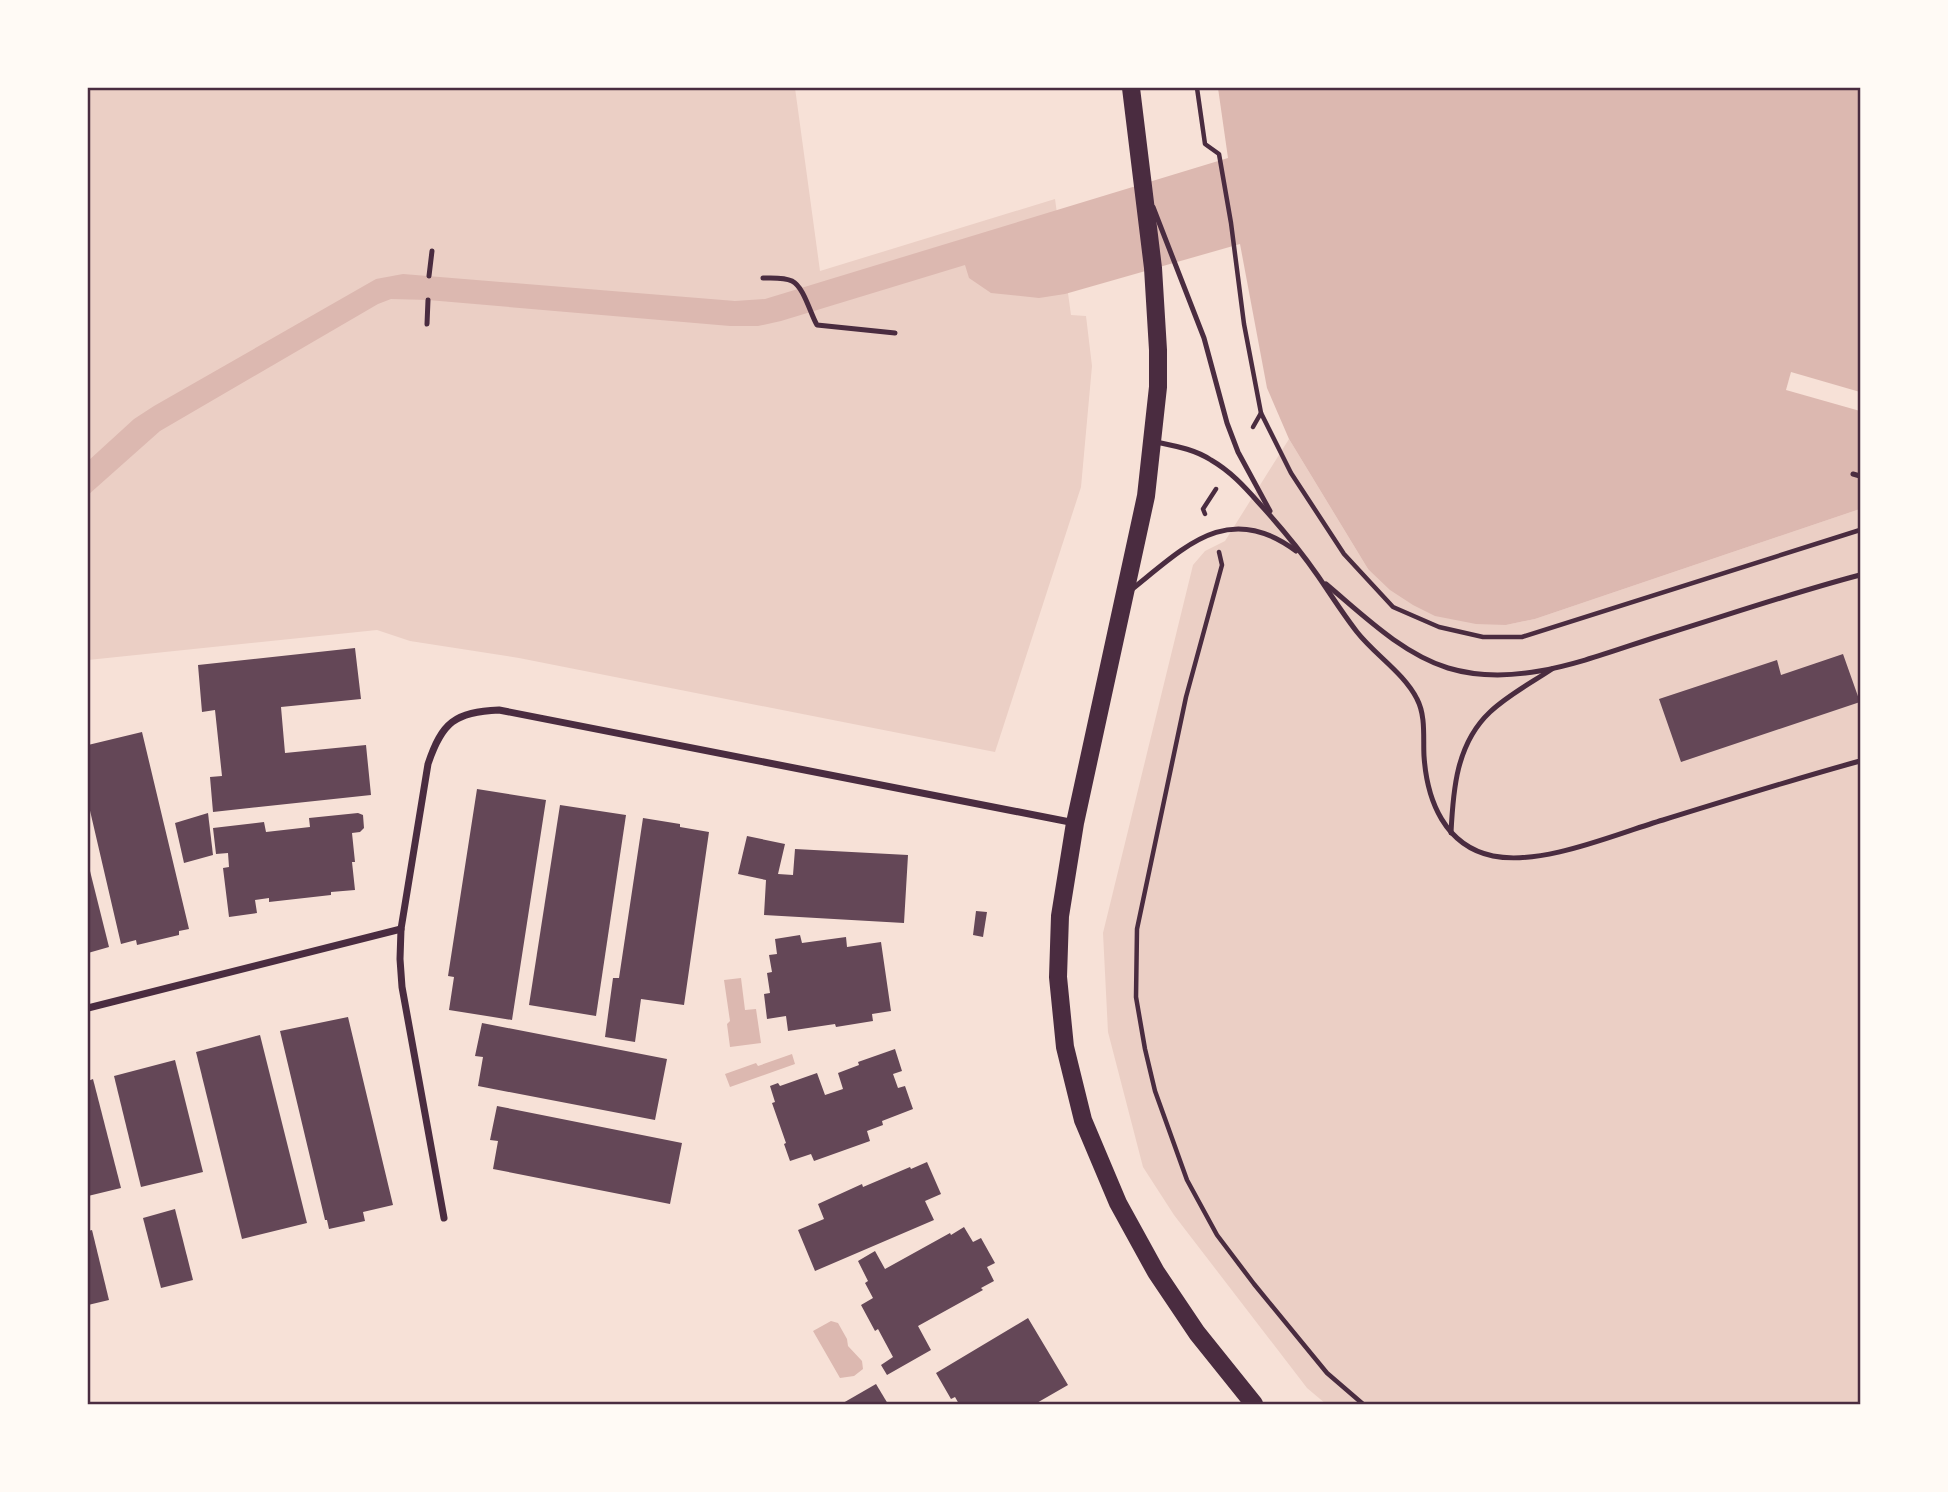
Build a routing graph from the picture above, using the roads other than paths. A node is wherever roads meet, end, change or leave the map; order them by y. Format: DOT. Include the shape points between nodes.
graph roads {
  1 [pos="1131,88"];
  2 [pos="1143,181"];
  3 [pos="432,251"];
  4 [pos="429,276"];
  5 [pos="763,278"];
  6 [pos="428,300"];
  7 [pos="427,324"];
  8 [pos="895,333"];
  9 [pos="1153,442"];
  10 [pos="1853,474"];
  11 [pos="1860,476"];
  12 [pos="1276,523"];
  13 [pos="1304,557"];
  14 [pos="1860,575"];
  15 [pos="1320,579"];
  16 [pos="1124,596"];
  17 [pos="1554,668"];
  18 [pos="1860,761"];
  19 [pos="1075,823"];
  20 [pos="1451,833"];
  21 [pos="401,929"];
  22 [pos="88,1008"];
  23 [pos="444,1218"];
  24 [pos="1254,1405"];
  1 -- 2 [label="main road"];
  2 -- 9 [label="main road" via="1158,350"];
  2 -- 12 [label="lane" via="1204,338 1238,452"];
  3 -- 4 [label="lane"];
  5 -- 8 [label="lane" via="792,281 801,289 817,325"];
  6 -- 7 [label="lane"];
  9 -- 12 [label="lane" via="1210,459 1236,478"];
  9 -- 16 [label="main road"];
  10 -- 11 [label="lane"];
  12 -- 13 [label="lane"];
  13 -- 15 [label="lane"];
  13 -- 16 [label="lane" via="1264,532 1246,528 1222,531 1191,543"];
  14 -- 17 [label="lane"];
  15 -- 17 [label="lane" via="1390,637 1446,667 1497,675"];
  15 -- 20 [label="lane" via="1357,632 1419,702 1427,782 1440,819"];
  16 -- 19 [label="main road"];
  17 -- 20 [label="lane" via="1504,700 1475,731 1464,750 1455,784"];
  18 -- 20 [label="lane" via="1548,853 1493,856 1465,845"];
  19 -- 21 [label="street" via="499,710 474,711 453,720 437,741 428,764"];
  19 -- 24 [label="main road" via="1060,916 1058,977 1065,1047 1083,1120 1118,1203 1156,1272"];
  21 -- 22 [label="street"];
  21 -- 23 [label="street" via="402,987"];
}
